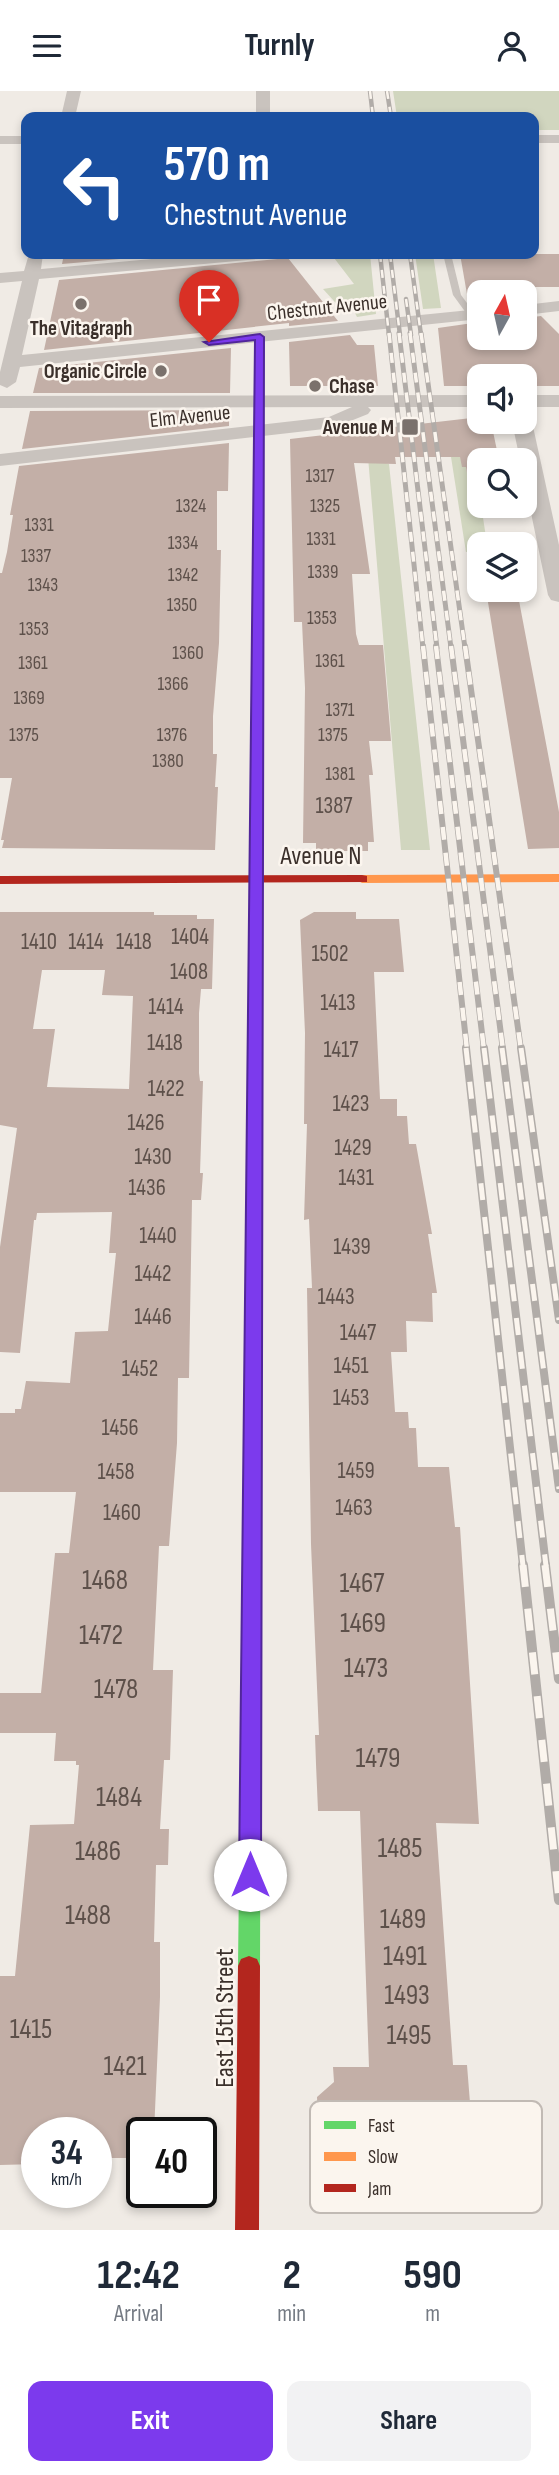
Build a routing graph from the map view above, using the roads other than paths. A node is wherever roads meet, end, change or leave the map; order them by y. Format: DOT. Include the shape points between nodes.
graph roads {
  1 [pos="74,91"];
  2 [pos="263,91"];
  3 [pos="69,112"];
  4 [pos="263,112"];
  5 [pos="539,139"];
  6 [pos="559,139"];
  7 [pos="0,140"];
  8 [pos="21,140"];
  9 [pos="36,259"];
  10 [pos="204,259"];
  11 [pos="448,259"];
  12 [pos="32,275"];
  13 [pos="0,278"];
  14 [pos="467,306"];
  15 [pos="559,306"];
  16 [pos="537,309"];
  17 [pos="467,316"];
  18 [pos="260,337"];
  19 [pos="11,362"];
  20 [pos="380,401"];
  21 [pos="467,401"];
  22 [pos="537,401"];
  23 [pos="559,401"];
  24 [pos="260,402"];
  25 [pos="1,405"];
  26 [pos="259,432"];
  27 [pos="526,434"];
  28 [pos="0,460"];
  29 [pos="550,509"];
  30 [pos="559,595"];
  31 [pos="559,877"];
  32 [pos="0,880"];
  33 [pos="257,880"];
  34 [pos="247,2230"];
  1 -- 3 [label="street"];
  2 -- 4 [label="street"];
  5 -- 6 [label="street"];
  7 -- 8 [label="street"];
  9 -- 12 [label="street"];
  10 -- 12 [label="street"];
  11 -- 14 [label="lane" via="457,295"];
  12 -- 13 [label="street"];
  12 -- 19 [label="street"];
  15 -- 16 [label="street"];
  17 -- 18 [label="street, Chestnut Avenue"];
  18 -- 19 [label="street, Chestnut Avenue"];
  18 -- 24 [label="street, East 15th Street"];
  19 -- 25 [label="street"];
  20 -- 21 [label="street"];
  20 -- 24 [label="street"];
  20 -- 26 [label="street, Elm Avenue" via="333,422"];
  22 -- 23 [label="street"];
  24 -- 25 [label="street"];
  24 -- 26 [label="street, East 15th Street"];
  26 -- 28 [label="street, Elm Avenue"];
  26 -- 33 [label="street, East 15th Street"];
  27 -- 29 [label="street"];
  29 -- 30 [label="street"];
  31 -- 33 [label="street, Avenue N"];
  32 -- 33 [label="street, Avenue N"];
  33 -- 34 [label="street, East 15th Street"];
}
